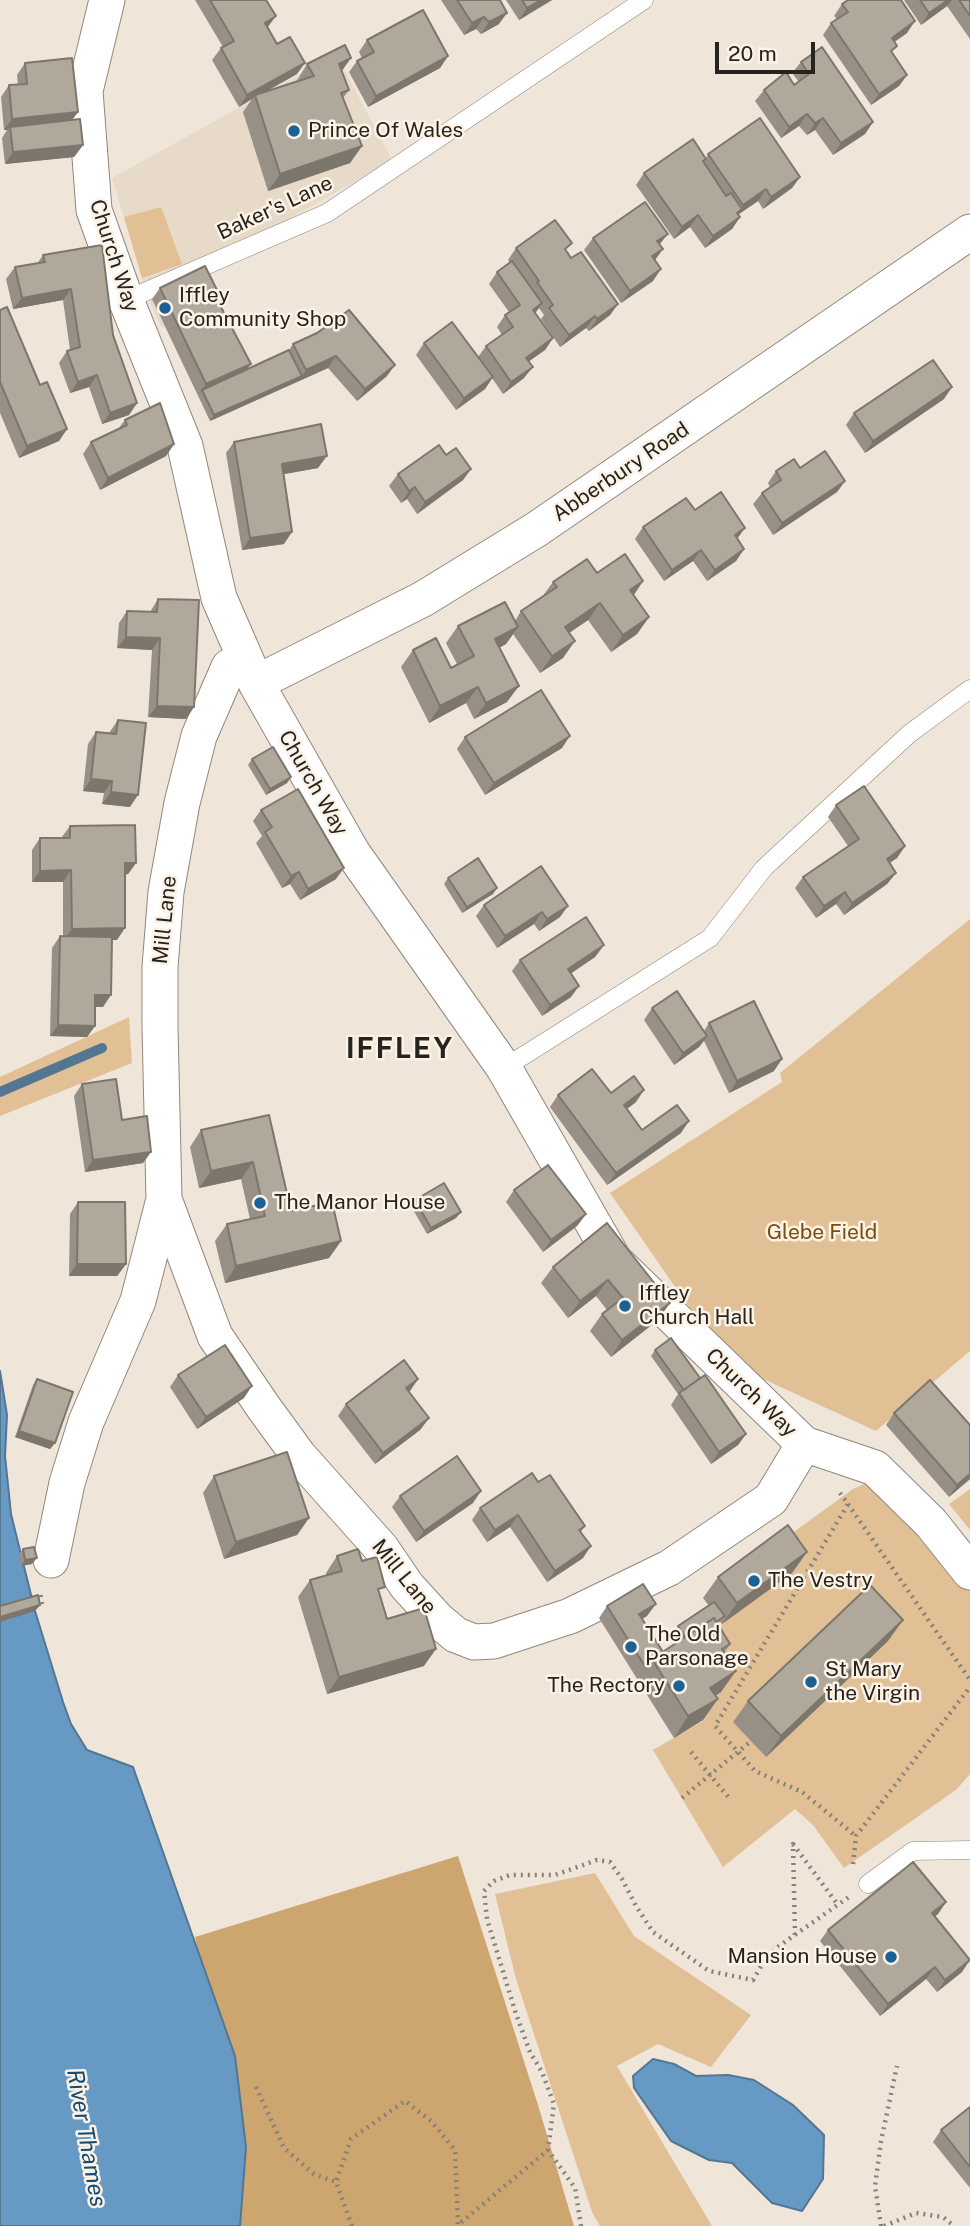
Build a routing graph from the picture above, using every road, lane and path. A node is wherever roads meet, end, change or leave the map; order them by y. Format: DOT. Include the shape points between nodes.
graph roads {
  1 [pos="107,0"];
  2 [pos="644,0"];
  3 [pos="970,232"];
  4 [pos="126,300"];
  5 [pos="250,671"];
  6 [pos="970,689"];
  7 [pos="504,1069"];
  8 [pos="164,1199"];
  9 [pos="804,1444"];
  10 [pos="848,1504"];
  11 [pos="51,1560"];
  12 [pos="970,1572"];
  13 [pos="970,1680"];
  14 [pos="970,1687"];
  15 [pos="751,1741"];
  16 [pos="691,1752"];
  17 [pos="738,1752"];
  18 [pos="711,1775"];
  19 [pos="682,1798"];
  20 [pos="730,1799"];
  21 [pos="970,1850"];
  22 [pos="868,1884"];
  23 [pos="838,1905"];
  24 [pos="795,1935"];
  25 [pos="897,2066"];
  26 [pos="256,2087"];
  27 [pos="548,2150"];
  28 [pos="336,2182"];
  29 [pos="352,2226"];
  30 [pos="458,2226"];
  31 [pos="581,2226"];
  32 [pos="883,2226"];
  33 [pos="954,2226"];
  1 -- 4 [label="street, Church Way" via="85,91 94,210"];
  2 -- 4 [label="lane, Baker's Lane" via="327,213"];
  3 -- 5 [label="street, Abberbury Road" via="537,529 423,599"];
  4 -- 5 [label="street, Church Way" via="186,446 219,598"];
  5 -- 7 [label="street, Church Way" via="352,852"];
  5 -- 8 [label="street, Mill Lane" via="229,667 199,736 166,892 160,991"];
  6 -- 7 [label="lane" via="909,734 764,868 710,938"];
  7 -- 9 [label="street, Church Way" via="614,1260"];
  8 -- 9 [label="street, Mill Lane" via="215,1336 264,1408 299,1456 381,1548 407,1586 438,1620 474,1642 494,1641 570,1616 669,1568 771,1499"];
  8 -- 11 [label="street, Mill Lane" via="138,1301 86,1422"];
  9 -- 10 [label="path"];
  9 -- 12 [label="street" via="875,1468 931,1523"];
  10 -- 13 [label="path"];
  10 -- 17 [label="path" via="715,1726"];
  14 -- 17 [label="path" via="856,1836 802,1792 755,1771"];
  15 -- 17 [label="path"];
  16 -- 18 [label="path"];
  17 -- 18 [label="path"];
  18 -- 19 [label="path"];
  18 -- 20 [label="path"];
  21 -- 22 [label="lane" via="913,1851"];
  22 -- 23 [label="path"];
  23 -- 24 [label="path"];
  23 -- 24 [label="path" via="793,1844"];
  24 -- 27 [label="path" via="764,1961 754,1980 709,1971 653,1932 610,1861 597,1860 555,1875 510,1875 494,1881 484,1891 487,1919 530,2052 554,2104"];
  25 -- 32 [label="path" via="875,2186"];
  26 -- 28 [label="path" via="284,2148 314,2174"];
  27 -- 30 [label="path"];
  27 -- 31 [label="path" via="575,2188"];
  28 -- 29 [label="path"];
  28 -- 30 [label="path" via="351,2140 405,2101 431,2121 455,2150"];
  32 -- 33 [label="path" via="916,2213 943,2217"];
}
